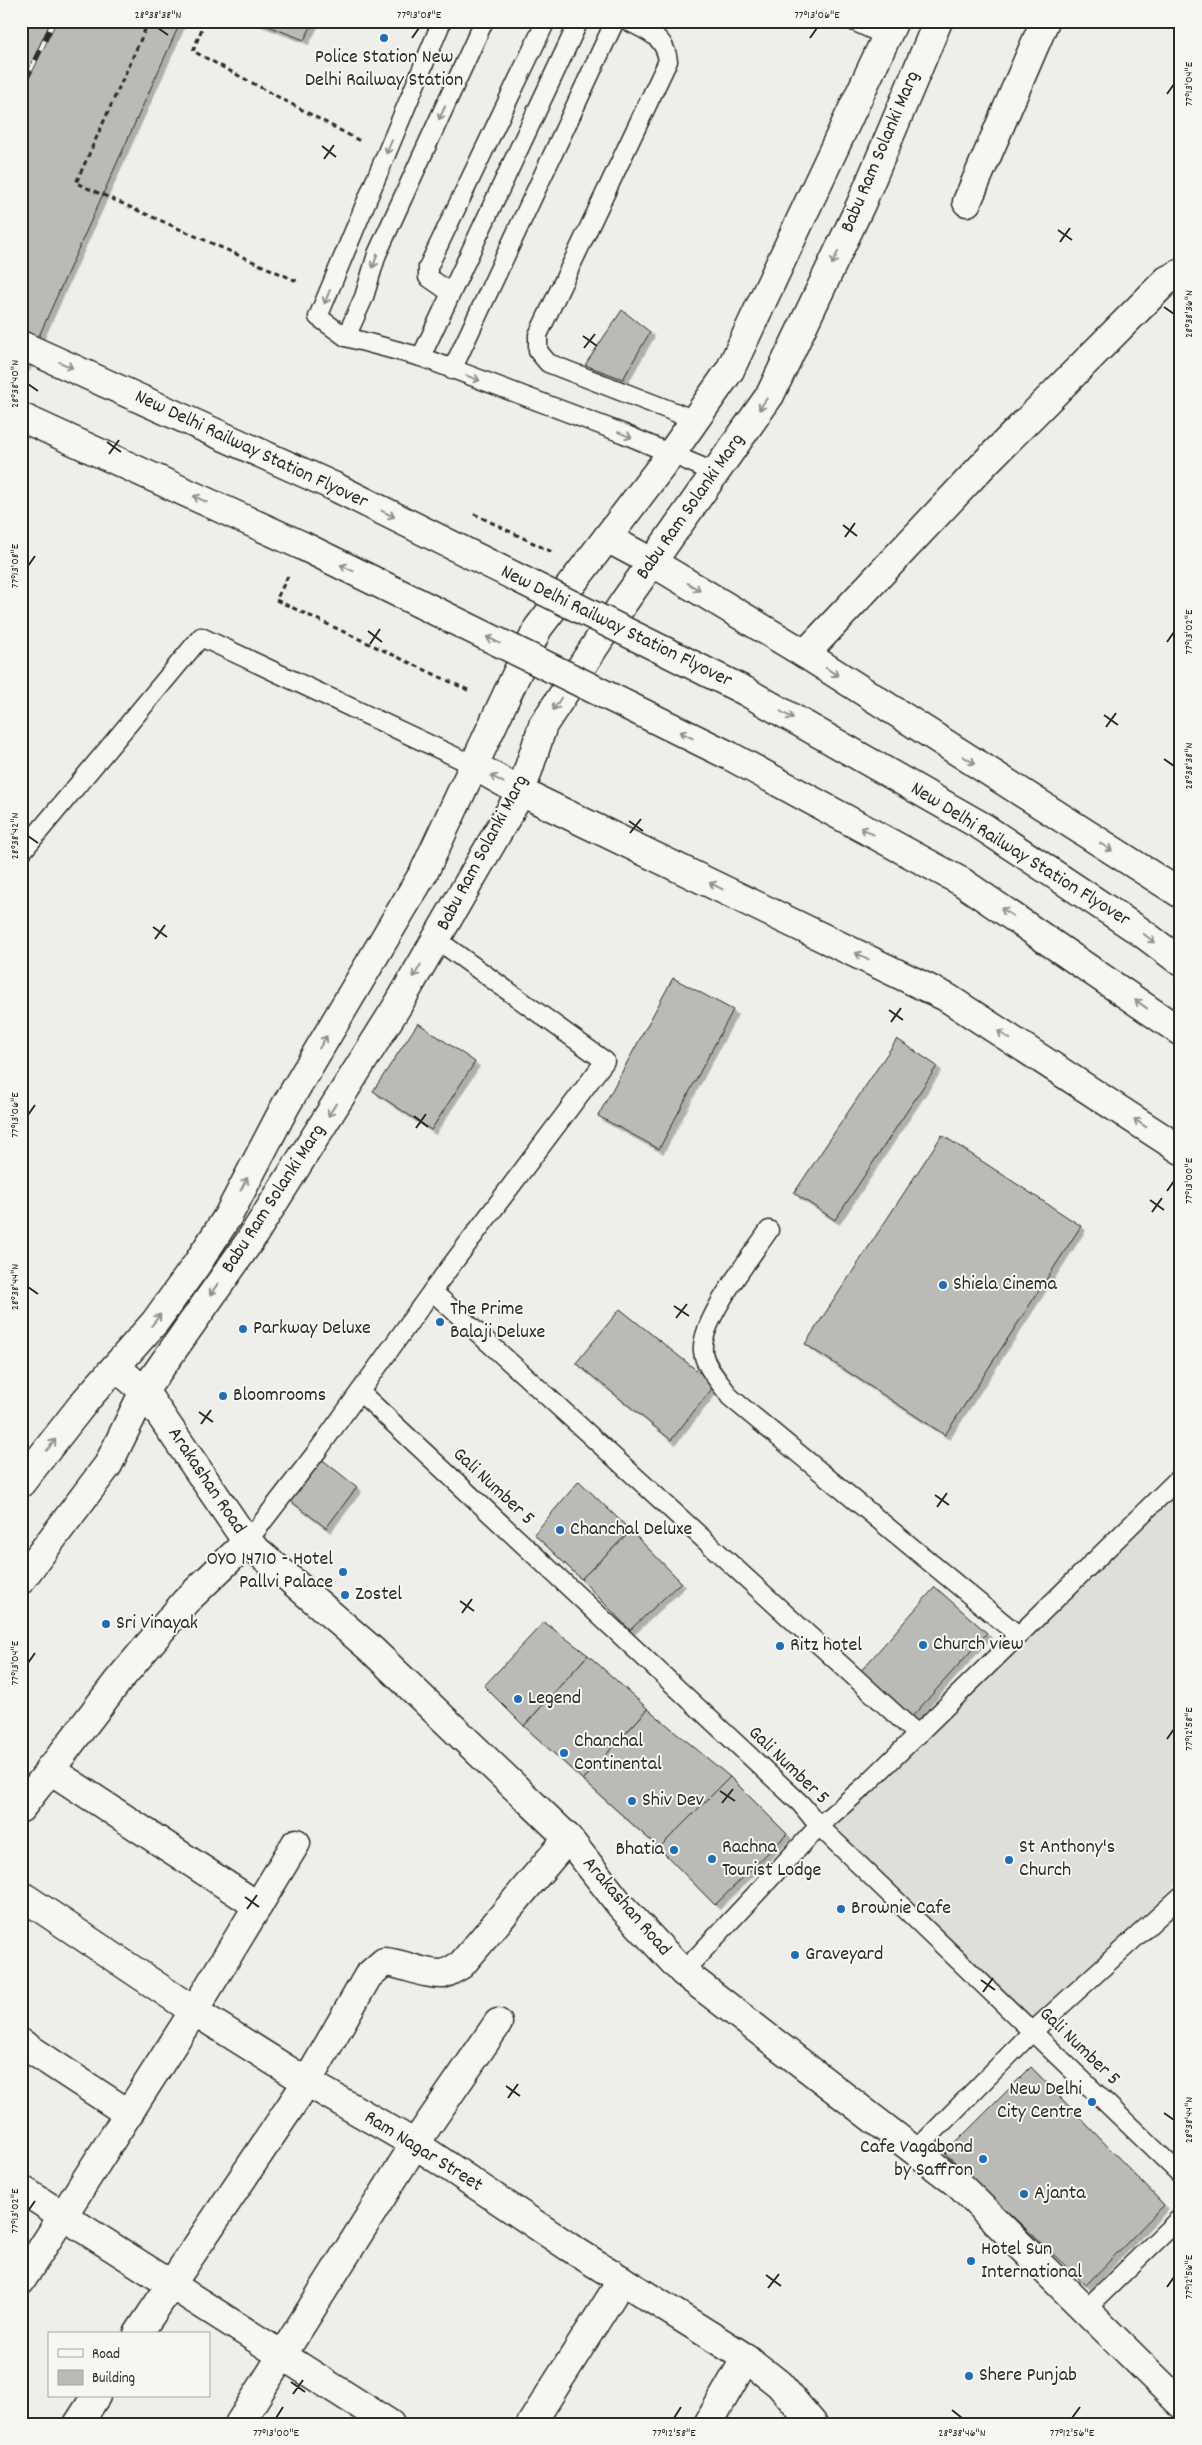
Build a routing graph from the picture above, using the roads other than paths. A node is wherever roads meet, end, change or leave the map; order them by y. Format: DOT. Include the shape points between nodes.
graph roads {
  1 [pos="442,21"];
  2 [pos="484,21"];
  3 [pos="546,21"];
  4 [pos="579,21"];
  5 [pos="615,21"];
  6 [pos="628,21"];
  7 [pos="853,21"];
  8 [pos="938,21"];
  9 [pos="1045,21"];
  10 [pos="890,29"];
  11 [pos="967,202"];
  12 [pos="1181,273"];
  13 [pos="451,293"];
  14 [pos="346,337"];
  15 [pos="21,345"];
  16 [pos="421,358"];
  17 [pos="452,370"];
  18 [pos="21,417"];
  19 [pos="695,420"];
  20 [pos="671,454"];
  21 [pos="716,473"];
  22 [pos="607,538"];
  23 [pos="652,562"];
  24 [pos="805,654"];
  25 [pos="473,765"];
  26 [pos="521,792"];
  27 [pos="21,853"];
  28 [pos="1181,894"];
  29 [pos="436,939"];
  30 [pos="1181,962"];
  31 [pos="1181,1032"];
  32 [pos="1181,1150"];
  33 [pos="769,1230"];
  34 [pos="432,1291"];
  35 [pos="116,1367"];
  36 [pos="144,1391"];
  37 [pos="360,1392"];
  38 [pos="1181,1476"];
  39 [pos="21,1483"];
  40 [pos="247,1542"];
  41 [pos="21,1580"];
  42 [pos="1018,1635"];
  43 [pos="918,1735"];
  44 [pos="49,1770"];
  45 [pos="21,1808"];
  46 [pos="819,1826"];
  47 [pos="568,1838"];
  48 [pos="296,1844"];
  49 [pos="21,1895"];
  50 [pos="1181,1896"];
  51 [pos="258,1906"];
  52 [pos="683,1972"];
  53 [pos="194,2011"];
  54 [pos="498,2023"];
  55 [pos="1032,2032"];
  56 [pos="21,2043"];
  57 [pos="307,2082"];
  58 [pos="129,2114"];
  59 [pos="415,2144"];
  60 [pos="915,2151"];
  61 [pos="1181,2175"];
  62 [pos="21,2189"];
  63 [pos="64,2217"];
  64 [pos="1181,2217"];
  65 [pos="622,2280"];
  66 [pos="21,2281"];
  67 [pos="171,2285"];
  68 [pos="1086,2309"];
  69 [pos="139,2332"];
  70 [pos="284,2356"];
  71 [pos="746,2358"];
  72 [pos="95,2398"];
  73 [pos="1181,2404"];
  74 [pos="78,2424"];
  75 [pos="239,2424"];
  76 [pos="390,2424"];
  77 [pos="531,2424"];
  78 [pos="708,2424"];
  79 [pos="813,2424"];
  1 -- 14 [label="lane, one-way" via="318,317"];
  2 -- 14 [label="lane, one-way" via="378,254"];
  3 -- 13 [label="lane" via="428,267 428,276"];
  4 -- 13 [label="lane"];
  5 -- 17 [label="lane"];
  6 -- 19 [label="lane" via="657,36 666,48 668,61 538,335 538,351 548,363"];
  7 -- 10 [label="lane"];
  8 -- 21 [label="main road, Babu Ram Solanki Marg, one-way" via="861,204 774,386"];
  9 -- 11 [label="main road"];
  10 -- 19 [label="main road, Babu Ram Solanki Marg" via="730,370"];
  12 -- 24 [label="main road" via="1167,280 988,460"];
  13 -- 16 [label="lane"];
  14 -- 16 [label="lane"];
  15 -- 30 [label="main road, New Delhi Railway Station Flyover, one-way, bridge" via="332,486 745,691 983,827"];
  16 -- 17 [label="lane"];
  17 -- 20 [label="lane, one-way"];
  31 -- 18 [label="main road, one-way, bridge" via="962,882 730,756 303,546"];
  19 -- 20 [label="main road, Babu Ram Solanki Marg"];
  20 -- 21 [label="lane"];
  20 -- 22 [label="main road, Babu Ram Solanki Marg"];
  21 -- 23 [label="main road, Babu Ram Solanki Marg"];
  22 -- 23 [label="main road"];
  22 -- 25 [label="main road, Babu Ram Solanki Marg" via="538,628"];
  23 -- 24 [label="main road, one-way"];
  23 -- 26 [label="main road, Babu Ram Solanki Marg, one-way" via="543,725"];
  24 -- 28 [label="main road, one-way"];
  26 -- 25 [label="main road, one-way"];
  25 -- 27 [label="lane" via="201,637"];
  35 -- 25 [label="main road, Babu Ram Solanki Marg, one-way" via="155,1322 228,1216 286,1105 424,872"];
  26 -- 29 [label="main road, Babu Ram Solanki Marg"];
  32 -- 26 [label="main road, one-way" via="946,997"];
  29 -- 34 [label="lane" via="605,1061"];
  29 -- 36 [label="main road, Babu Ram Solanki Marg, one-way" via="249,1242"];
  33 -- 42 [label="lane" via="710,1319 703,1351 710,1368 730,1397"];
  34 -- 37 [label="lane"];
  34 -- 43 [label="lane"];
  35 -- 36 [label="main road, Arakashan Road"];
  39 -- 35 [label="main road, Babu Ram Solanki Marg, one-way"];
  36 -- 40 [label="main road, Arakashan Road"];
  36 -- 41 [label="main road, Babu Ram Solanki Marg" via="108,1465"];
  37 -- 40 [label="lane"];
  37 -- 46 [label="lane, Gali Number 5" via="801,1804"];
  38 -- 42 [label="lane"];
  40 -- 44 [label="main road" via="186,1602 118,1681"];
  40 -- 47 [label="main road, Arakashan Road" via="372,1650"];
  42 -- 43 [label="lane"];
  43 -- 46 [label="lane"];
  44 -- 45 [label="main road"];
  44 -- 51 [label="main road"];
  46 -- 52 [label="lane"];
  46 -- 55 [label="lane, Gali Number 5"];
  47 -- 52 [label="main road, Arakashan Road" via="621,1906"];
  47 -- 57 [label="main road" via="461,1965 444,1974 397,1962 384,1962 368,1976"];
  48 -- 51 [label="main road"];
  49 -- 53 [label="main road, Ram Nagar Street"];
  50 -- 55 [label="lane"];
  51 -- 53 [label="main road"];
  52 -- 60 [label="main road, Arakashan Road"];
  53 -- 57 [label="main road, Ram Nagar Street"];
  53 -- 58 [label="main road"];
  54 -- 59 [label="main road"];
  55 -- 60 [label="lane"];
  55 -- 61 [label="lane, Gali Number 5"];
  56 -- 58 [label="main road"];
  57 -- 59 [label="main road, Ram Nagar Street"];
  57 -- 67 [label="main road"];
  58 -- 63 [label="main road"];
  59 -- 65 [label="main road, Ram Nagar Street"];
  59 -- 70 [label="main road"];
  60 -- 68 [label="main road, Arakashan Road" via="958,2185"];
  62 -- 63 [label="main road"];
  63 -- 66 [label="main road"];
  63 -- 67 [label="main road"];
  64 -- 68 [label="lane"];
  65 -- 71 [label="main road, Ram Nagar Street"];
  65 -- 77 [label="main road"];
  67 -- 69 [label="main road"];
  67 -- 70 [label="main road"];
  68 -- 73 [label="main road, Arakashan Road"];
  70 -- 75 [label="main road"];
  70 -- 76 [label="main road"];
  71 -- 78 [label="main road"];
  71 -- 79 [label="main road, Ram Nagar Street" via="779,2384"];
  72 -- 74 [label="main road"];
}
